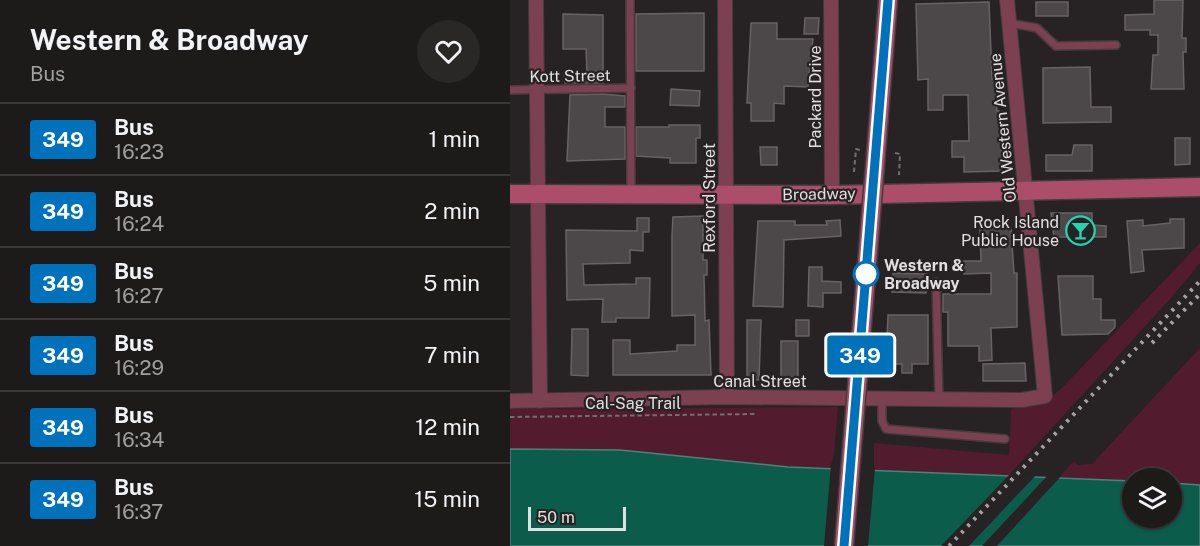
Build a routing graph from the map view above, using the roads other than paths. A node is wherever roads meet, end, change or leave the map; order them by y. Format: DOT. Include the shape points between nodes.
graph roads {
  1 [pos="536,0"];
  2 [pos="630,0"];
  3 [pos="725,0"];
  4 [pos="831,0"];
  5 [pos="888,0"];
  6 [pos="1007,0"];
  7 [pos="1010,23"];
  8 [pos="1116,45"];
  9 [pos="630,88"];
  10 [pos="510,90"];
  11 [pos="537,90"];
  12 [pos="1200,187"];
  13 [pos="1026,190"];
  14 [pos="510,194"];
  15 [pos="538,194"];
  16 [pos="631,195"];
  17 [pos="725,195"];
  18 [pos="832,195"];
  19 [pos="936,282"];
  20 [pos="1045,396"];
  21 [pos="727,397"];
  22 [pos="882,399"];
  23 [pos="939,399"];
  24 [pos="510,401"];
  25 [pos="540,401"];
  26 [pos="1005,439"];
  27 [pos="844,546"];
  1 -- 11 [label="street"];
  2 -- 9 [label="lane, Kott Street"];
  3 -- 17 [label="street, Rexford Street"];
  4 -- 18 [label="street, Packard Drive"];
  5 -- 27 [label="street, bridge" via="868,152"];
  6 -- 7 [label="street, Old Western Avenue"];
  7 -- 8 [label="lane" via="1037,28 1056,46"];
  7 -- 13 [label="street, Old Western Avenue"];
  9 -- 11 [label="lane, Kott Street"];
  9 -- 16 [label="lane, Kott Street"];
  10 -- 11 [label="lane, Kott Street"];
  11 -- 15 [label="street"];
  12 -- 13 [label="street, Broadway"];
  13 -- 18 [label="street, Broadway"];
  13 -- 20 [label="street, Old Western Avenue"];
  14 -- 15 [label="street, Broadway"];
  15 -- 16 [label="street, Broadway"];
  15 -- 25 [label="street"];
  16 -- 17 [label="street, Broadway"];
  17 -- 18 [label="street, Broadway"];
  17 -- 21 [label="street, Rexford Street"];
  19 -- 23 [label="lane"];
  20 -- 23 [label="street, Canal Street" via="1022,400"];
  21 -- 22 [label="street, Canal Street"];
  21 -- 25 [label="street, Canal Street"];
  22 -- 23 [label="street, Canal Street"];
  22 -- 26 [label="lane" via="886,429"];
  24 -- 25 [label="street, Canal Street"];
}
